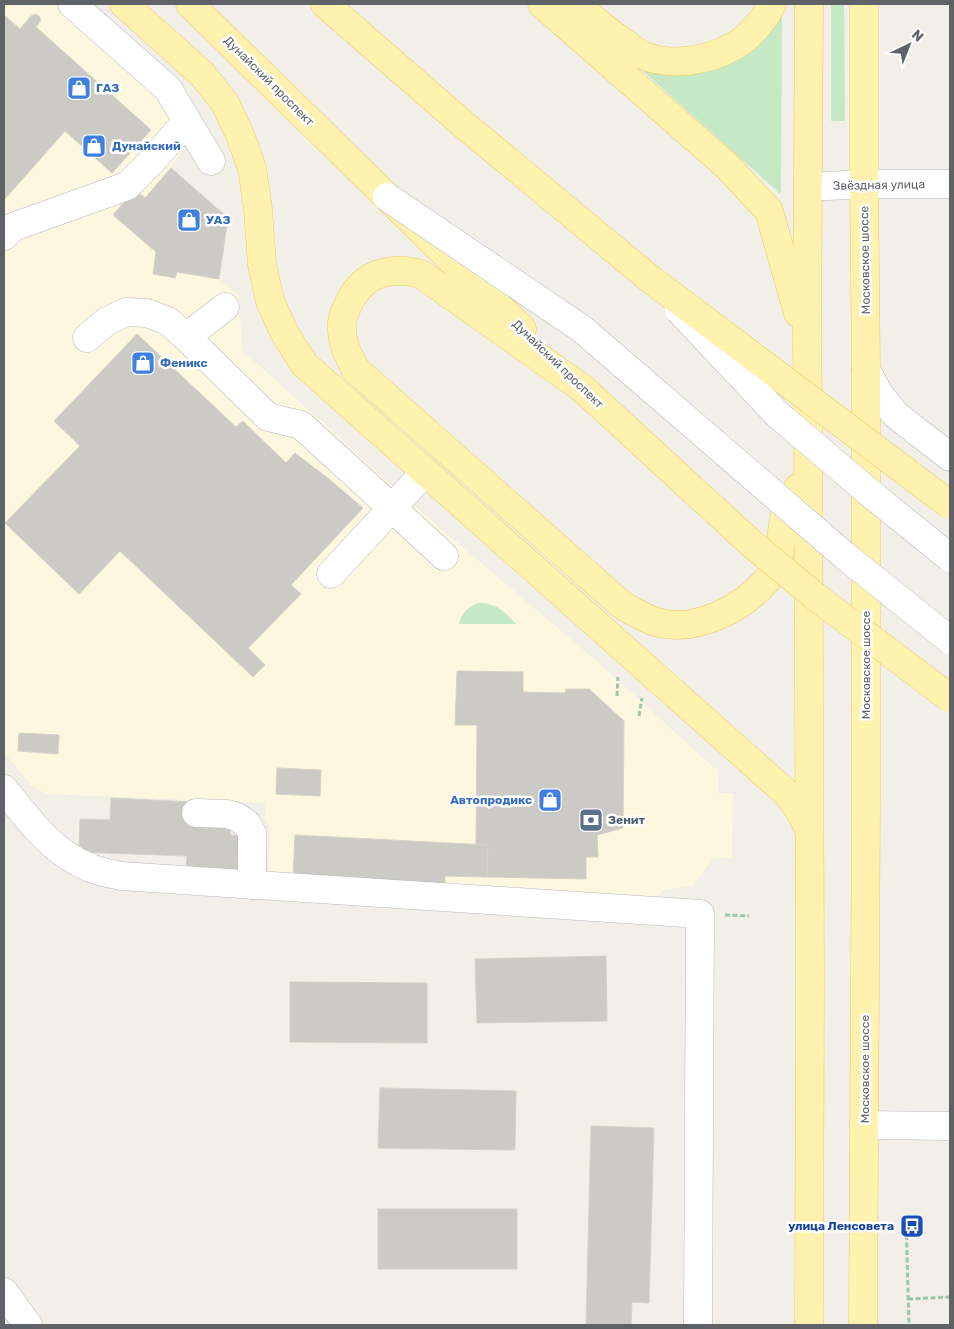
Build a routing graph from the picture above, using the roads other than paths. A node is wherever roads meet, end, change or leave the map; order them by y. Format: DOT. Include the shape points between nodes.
graph roads {
  1 [pos="72,4"];
  2 [pos="124,4"];
  3 [pos="190,4"];
  4 [pos="325,4"];
  5 [pos="542,4"];
  6 [pos="576,4"];
  7 [pos="772,4"];
  8 [pos="809,4"];
  9 [pos="864,4"];
  10 [pos="187,121"];
  11 [pos="211,161"];
  12 [pos="864,184"];
  13 [pos="950,184"];
  14 [pos="808,187"];
  15 [pos="387,196"];
  16 [pos="4,236"];
  17 [pos="649,278"];
  18 [pos="225,308"];
  19 [pos="186,337"];
  20 [pos="87,338"];
  21 [pos="807,344"];
  22 [pos="866,370"];
  23 [pos="582,388"];
  24 [pos="950,457"];
  25 [pos="809,464"];
  26 [pos="425,472"];
  27 [pos="950,505"];
  28 [pos="392,508"];
  29 [pos="444,556"];
  30 [pos="950,558"];
  31 [pos="330,574"];
  32 [pos="950,640"];
  33 [pos="950,698"];
  34 [pos="4,789"];
  35 [pos="196,813"];
  36 [pos="810,832"];
  37 [pos="252,885"];
  38 [pos="864,1125"];
  39 [pos="950,1126"];
  40 [pos="4,1292"];
  41 [pos="28,1325"];
  42 [pos="698,1325"];
  43 [pos="809,1325"];
  44 [pos="863,1325"];
  1 -- 10 [label="street" via="168,89"];
  2 -- 26 [label="main road" via="202,74 225,103 252,168 262,264 270,301 304,364"];
  3 -- 15 [label="main road, Дунайский проспект"];
  4 -- 17 [label="main road" via="463,124"];
  5 -- 21 [label="main road" via="727,166 769,211"];
  6 -- 7 [label="main road" via="641,55 678,62 716,54 735,46"];
  8 -- 14 [label="main road"];
  9 -- 12 [label="main road, Московское шоссе"];
  10 -- 11 [label="street"];
  10 -- 16 [label="street" via="127,186 13,227"];
  12 -- 13 [label="street, Звёздная улица"];
  12 -- 14 [label="street, Звёздная улица"];
  12 -- 22 [label="main road, Московское шоссе"];
  14 -- 21 [label="main road"];
  15 -- 23 [label="main road, Дунайский проспект, bridge"];
  15 -- 32 [label="street, bridge" via="582,329 846,556"];
  17 -- 27 [label="main road, bridge"];
  17 -- 30 [label="street, bridge" via="777,414"];
  18 -- 19 [label="street"];
  19 -- 20 [label="street" via="168,321 147,313 126,312 107,321"];
  19 -- 28 [label="street" via="268,417 301,425"];
  21 -- 25 [label="main road"];
  22 -- 24 [label="street" via="896,415"];
  22 -- 38 [label="main road, Московское шоссе"];
  23 -- 25 [label="main road" via="421,274 398,270 371,277 358,288 344,313 345,349 356,370 622,605 660,623 686,624 712,618 746,600 763,584 777,565 784,517"];
  23 -- 33 [label="main road, Дунайский проспект, bridge" via="746,538 809,591"];
  25 -- 36 [label="main road"];
  26 -- 28 [label="street"];
  26 -- 36 [label="main road" via="783,790 794,801"];
  28 -- 29 [label="street"];
  28 -- 31 [label="street"];
  34 -- 37 [label="street" via="44,836 62,852 91,868 121,876"];
  35 -- 37 [label="street" via="227,814 247,824 252,833"];
  36 -- 43 [label="main road"];
  37 -- 42 [label="street" via="700,914"];
  38 -- 39 [label="street"];
  38 -- 44 [label="main road, Московское шоссе"];
  40 -- 41 [label="street"];
}
